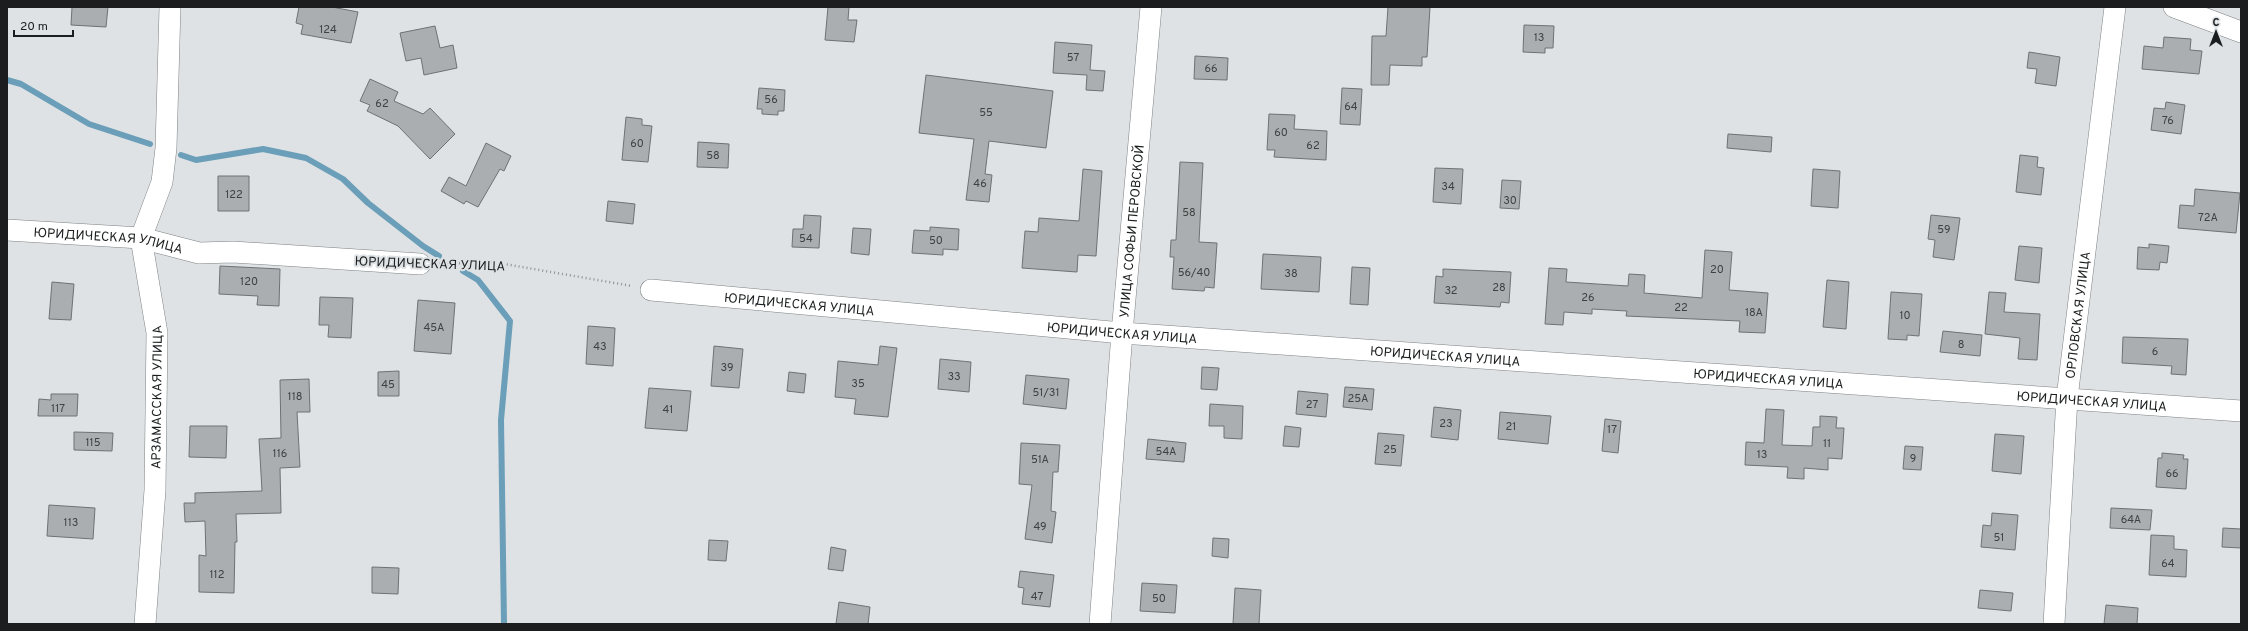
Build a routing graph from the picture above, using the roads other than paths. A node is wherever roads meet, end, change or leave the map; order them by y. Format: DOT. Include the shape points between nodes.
graph roads {
  1 [pos="170,7"];
  2 [pos="1151,7"];
  3 [pos="2115,7"];
  4 [pos="2174,7"];
  5 [pos="2241,32"];
  6 [pos="7,230"];
  7 [pos="141,238"];
  8 [pos="420,264"];
  9 [pos="651,290"];
  10 [pos="1122,333"];
  11 [pos="2067,398"];
  12 [pos="2241,411"];
  13 [pos="145,624"];
  14 [pos="1100,624"];
  15 [pos="2054,624"];
  1 -- 7 [label="street" via="166,148 162,182"];
  2 -- 10 [label="street, УЛИЦА СОФЬИ ПЕРОВСКОЙ"];
  3 -- 11 [label="street, ОРЛОВСКАЯ УЛИЦА"];
  4 -- 5 [label="street"];
  6 -- 7 [label="street, ЮРИДИЧЕСКАЯ УЛИЦА"];
  7 -- 8 [label="street, ЮРИДИЧЕСКАЯ УЛИЦА" via="199,253 233,252"];
  7 -- 13 [label="street, АРЗАМАССКАЯ УЛИЦА" via="157,333 155,490"];
  9 -- 10 [label="street, ЮРИДИЧЕСКАЯ УЛИЦА"];
  10 -- 11 [label="street, ЮРИДИЧЕСКАЯ УЛИЦА"];
  10 -- 14 [label="street, УЛИЦА СОФЬИ ПЕРОВСКОЙ"];
  11 -- 12 [label="street, ЮРИДИЧЕСКАЯ УЛИЦА"];
  11 -- 15 [label="street, ОРЛОВСКАЯ УЛИЦА"];
}
